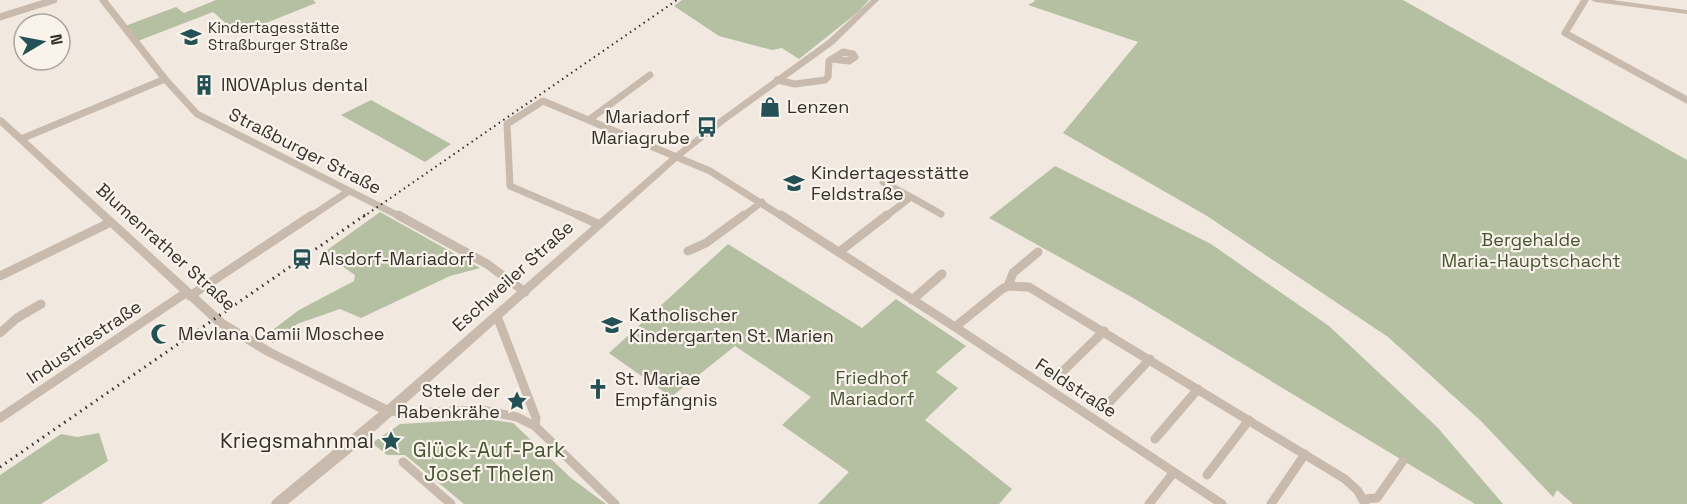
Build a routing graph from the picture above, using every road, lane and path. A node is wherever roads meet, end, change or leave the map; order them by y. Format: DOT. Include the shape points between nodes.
graph roads {
  1 [pos="54,0"];
  2 [pos="103,0"];
  3 [pos="875,0"];
  4 [pos="1585,0"];
  5 [pos="1595,0"];
  6 [pos="1687,12"];
  7 [pos="0,17"];
  8 [pos="832,59"];
  9 [pos="650,75"];
  10 [pos="165,80"];
  11 [pos="777,80"];
  12 [pos="1687,100"];
  13 [pos="590,119"];
  14 [pos="0,120"];
  15 [pos="21,139"];
  16 [pos="676,157"];
  17 [pos="883,182"];
  18 [pos="349,191"];
  19 [pos="911,197"];
  20 [pos="762,202"];
  21 [pos="940,214"];
  22 [pos="109,223"];
  23 [pos="598,224"];
  24 [pos="688,251"];
  25 [pos="839,252"];
  26 [pos="1038,252"];
  27 [pos="942,274"];
  28 [pos="0,276"];
  29 [pos="1008,286"];
  30 [pos="525,292"];
  31 [pos="189,294"];
  32 [pos="912,300"];
  33 [pos="41,304"];
  34 [pos="497,316"];
  35 [pos="956,327"];
  36 [pos="1104,331"];
  37 [pos="0,333"];
  38 [pos="1150,359"];
  39 [pos="1057,377"];
  40 [pos="1198,389"];
  41 [pos="1106,407"];
  42 [pos="388,411"];
  43 [pos="0,418"];
  44 [pos="1249,420"];
  45 [pos="535,426"];
  46 [pos="1155,439"];
  47 [pos="1305,454"];
  48 [pos="1403,461"];
  49 [pos="403,462"];
  50 [pos="1174,472"];
  51 [pos="1207,475"];
  52 [pos="1364,502"];
  53 [pos="278,504"];
  54 [pos="451,504"];
  55 [pos="615,504"];
  56 [pos="1149,504"];
  57 [pos="1222,504"];
  58 [pos="1270,504"];
  1 -- 7 [label="street"];
  2 -- 10 [label="street, Straßburger Straße"];
  3 -- 11 [label="street, Eschweiler Straße" via="842,34"];
  4 -- 12 [label="street" via="1565,33"];
  5 -- 6 [label="street"];
  8 -- 11 [label="street" via="825,80 795,84"];
  9 -- 13 [label="street"];
  10 -- 15 [label="street"];
  10 -- 18 [label="street, Straßburger Straße" via="197,114"];
  11 -- 16 [label="street, Eschweiler Straße"];
  13 -- 16 [label="street, Feldstraße"];
  13 -- 23 [label="street, Feldstraße" via="543,101 507,124 510,186"];
  14 -- 15 [label="street, Blumenrather Straße"];
  15 -- 22 [label="street, Blumenrather Straße"];
  16 -- 20 [label="street, Feldstraße" via="710,171"];
  16 -- 23 [label="street, Eschweiler Straße"];
  17 -- 19 [label="street"];
  18 -- 30 [label="street, Straßburger Straße" via="487,264"];
  18 -- 31 [label="street, Industriestraße"];
  19 -- 21 [label="street"];
  19 -- 25 [label="street"];
  20 -- 24 [label="street" via="706,243"];
  20 -- 25 [label="street, Feldstraße"];
  22 -- 28 [label="street"];
  22 -- 31 [label="street, Blumenrather Straße"];
  23 -- 30 [label="street, Eschweiler Straße"];
  25 -- 32 [label="street, Feldstraße"];
  26 -- 29 [label="street" via="1012,273"];
  27 -- 32 [label="street"];
  29 -- 35 [label="street"];
  29 -- 36 [label="street" via="1040,292"];
  30 -- 34 [label="street, Eschweiler Straße"];
  31 -- 42 [label="street, Blumenrather Straße" via="221,323 262,348"];
  31 -- 43 [label="street, Industriestraße"];
  32 -- 35 [label="street, Feldstraße"];
  33 -- 37 [label="street"];
  34 -- 42 [label="street, Eschweiler Straße"];
  34 -- 45 [label="street" via="536,418"];
  35 -- 50 [label="street, Feldstraße"];
  36 -- 38 [label="street"];
  36 -- 39 [label="street"];
  38 -- 40 [label="street"];
  38 -- 41 [label="street"];
  40 -- 44 [label="street"];
  40 -- 46 [label="street"];
  42 -- 45 [label="street" via="407,414 494,410"];
  42 -- 53 [label="street, Eschweiler Straße"];
  44 -- 47 [label="street"];
  44 -- 51 [label="street"];
  45 -- 55 [label="street"];
  47 -- 52 [label="street" via="1345,479"];
  47 -- 58 [label="street"];
  48 -- 52 [label="street" via="1377,498"];
  49 -- 54 [label="street"];
  50 -- 56 [label="street"];
  50 -- 57 [label="street, Feldstraße"];
}
